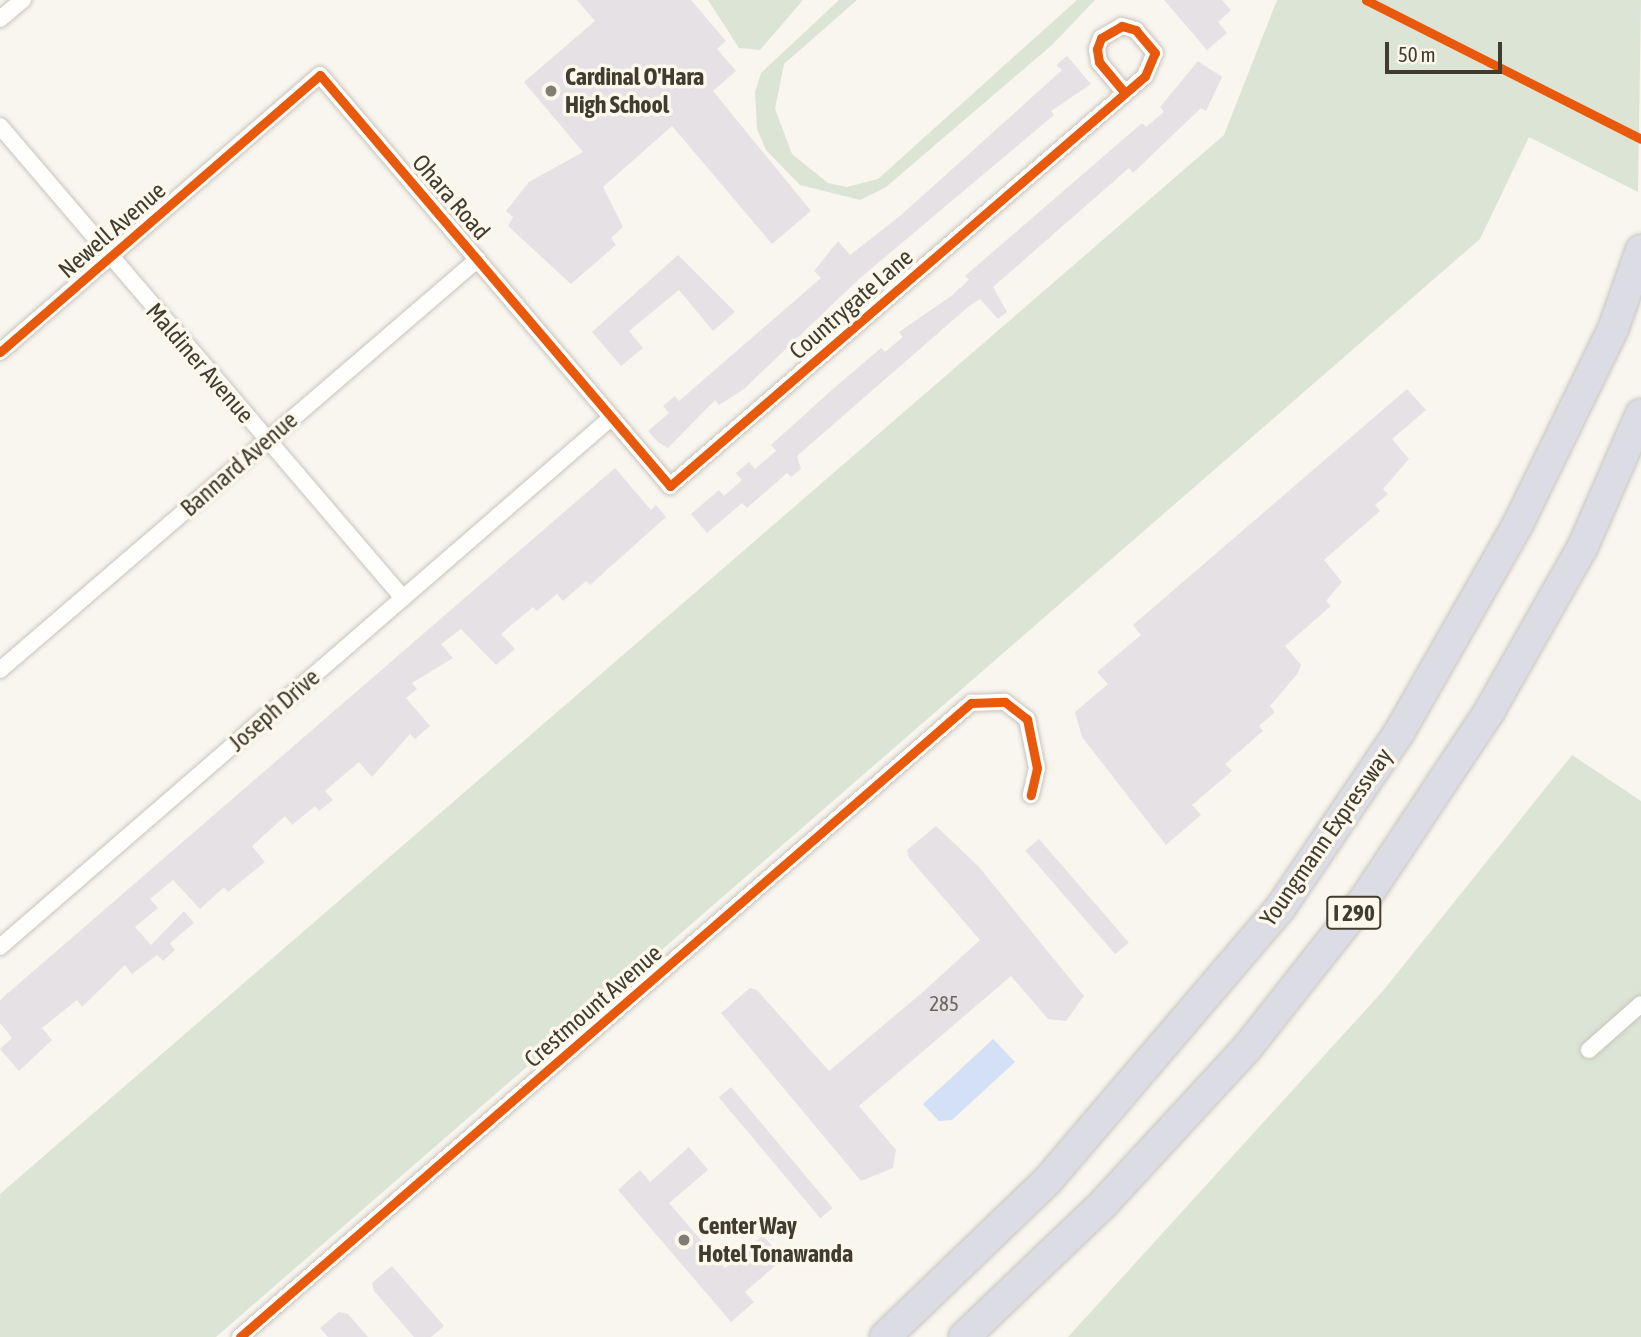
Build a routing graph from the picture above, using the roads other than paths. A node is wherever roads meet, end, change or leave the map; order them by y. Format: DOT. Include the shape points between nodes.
graph roads {
  1 [pos="23,0"];
  2 [pos="0,19"];
  3 [pos="1125,93"];
  4 [pos="0,126"];
  5 [pos="249,136"];
  6 [pos="1641,250"];
  7 [pos="109,258"];
  8 [pos="478,258"];
  9 [pos="0,352"];
  10 [pos="1641,414"];
  11 [pos="611,418"];
  12 [pos="267,441"];
  13 [pos="403,598"];
  14 [pos="0,670"];
  15 [pos="1031,794"];
  16 [pos="0,947"];
  17 [pos="1641,1004"];
  18 [pos="1589,1050"];
  19 [pos="240,1337"];
  20 [pos="885,1337"];
  21 [pos="964,1337"];
  1 -- 2 [label="street"];
  3 -- 11 [label="street, Countrygate Lane" via="670,486"];
  4 -- 7 [label="street, Maldiner Avenue"];
  5 -- 7 [label="street, Newell Avenue"];
  5 -- 8 [label="street, Ohara Road" via="320,75"];
  6 -- 20 [label="highway, Youngmann Expressway / I 290" via="1613,329 1517,526 1400,731 1281,906 1048,1180"];
  7 -- 9 [label="street, Newell Avenue"];
  7 -- 12 [label="street, Maldiner Avenue"];
  8 -- 11 [label="street, Ohara Road"];
  8 -- 12 [label="street, Bannard Avenue"];
  10 -- 21 [label="highway, I 290" via="1576,558 1490,710 1364,901 1247,1048 1104,1203"];
  11 -- 13 [label="street, Joseph Drive"];
  12 -- 13 [label="street, Maldiner Avenue"];
  12 -- 14 [label="street, Bannard Avenue"];
  13 -- 16 [label="street, Joseph Drive"];
  15 -- 19 [label="street, Crestmount Avenue" via="1037,768 1027,719 1005,702 971,703"];
  17 -- 18 [label="street"];
}
